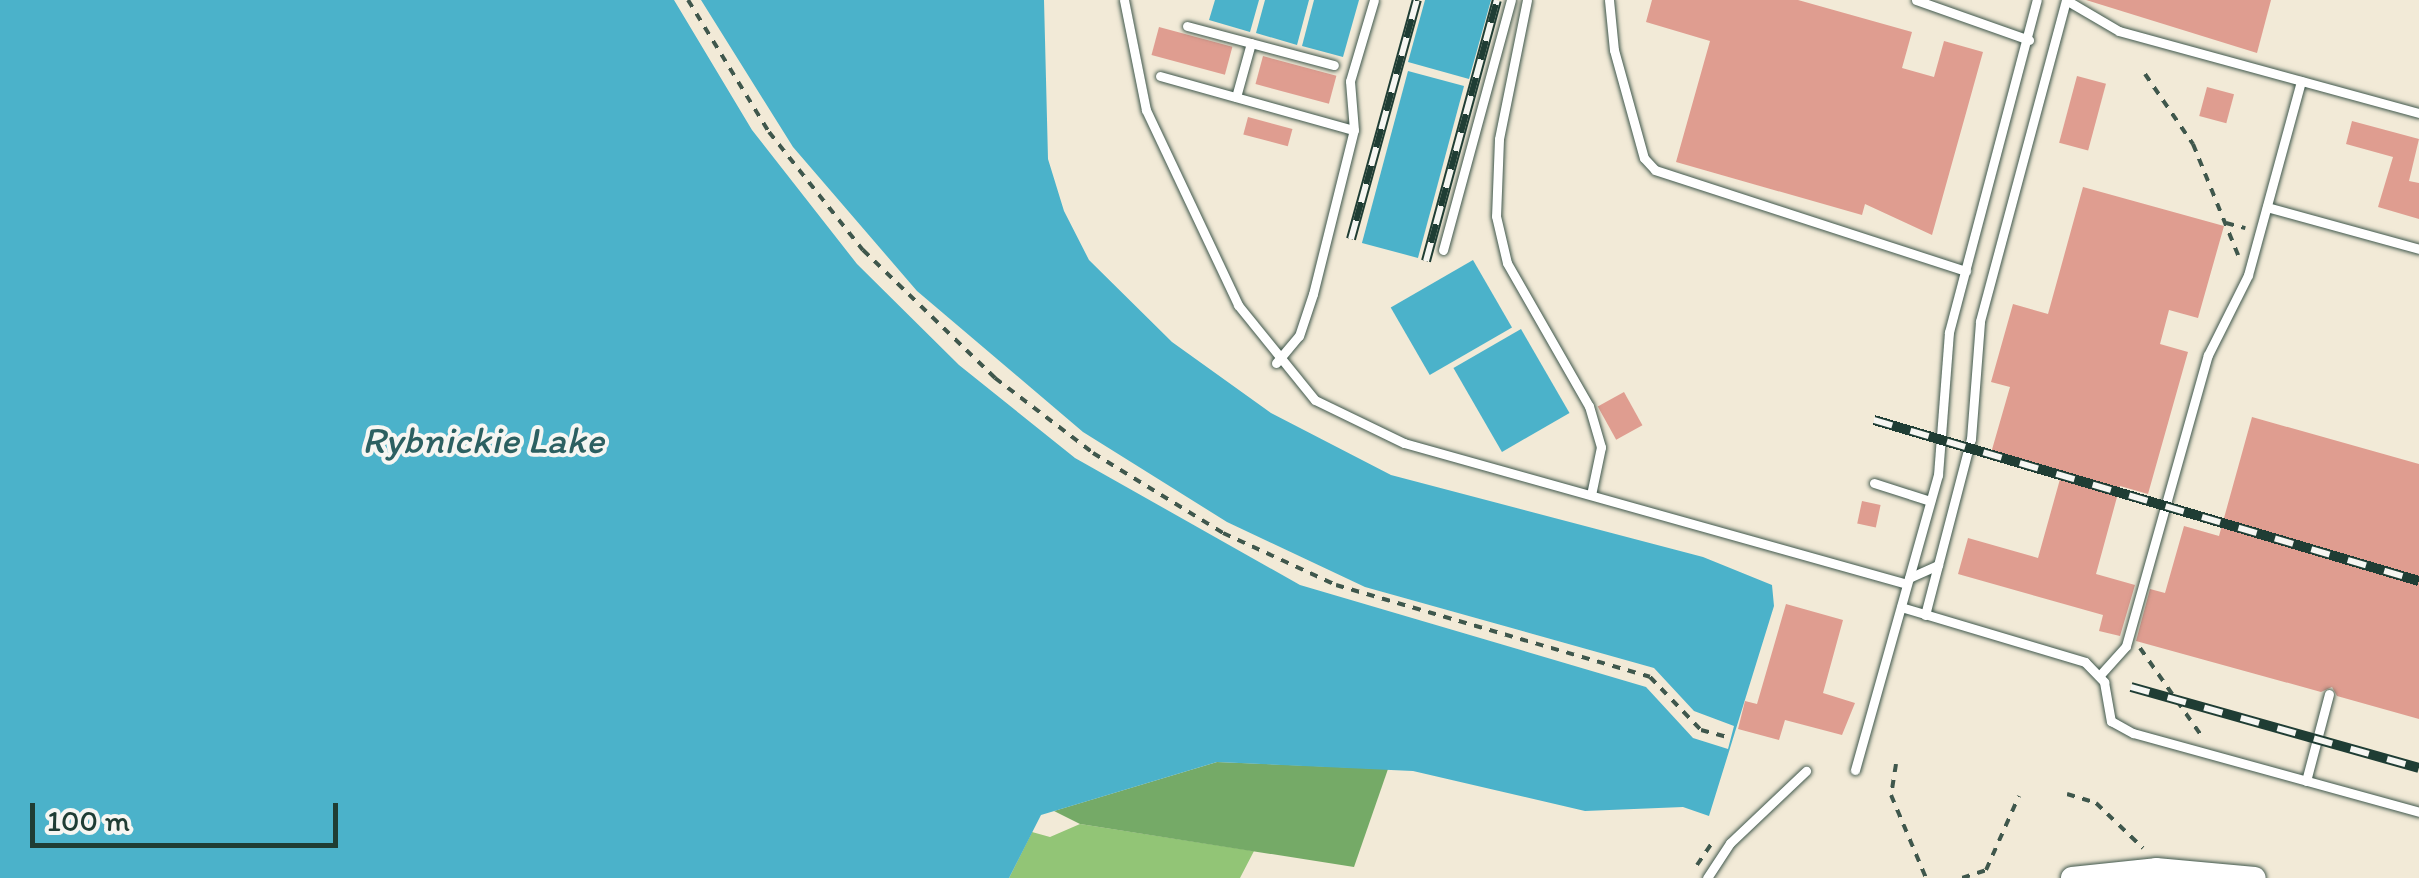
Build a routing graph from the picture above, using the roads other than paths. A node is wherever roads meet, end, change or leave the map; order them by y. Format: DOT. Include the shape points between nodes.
graph roads {
  1 [pos="1124,0"];
  2 [pos="1374,0"];
  3 [pos="1511,0"];
  4 [pos="1527,0"];
  5 [pos="1610,0"];
  6 [pos="1916,0"];
  7 [pos="2037,0"];
  8 [pos="2066,0"];
  9 [pos="1187,26"];
  10 [pos="2029,40"];
  11 [pos="1251,43"];
  12 [pos="1334,66"];
  13 [pos="1160,76"];
  14 [pos="2302,81"];
  15 [pos="1236,97"];
  16 [pos="2419,113"];
  17 [pos="1354,130"];
  18 [pos="2267,207"];
  19 [pos="2419,249"];
  20 [pos="1442,250"];
  21 [pos="1966,272"];
  22 [pos="1276,362"];
  23 [pos="1874,484"];
  24 [pos="1590,495"];
  25 [pos="1930,502"];
  26 [pos="1938,566"];
  27 [pos="1908,581"];
  28 [pos="1901,606"];
  29 [pos="1925,615"];
  30 [pos="2100,674"];
  31 [pos="2330,694"];
  32 [pos="1855,770"];
  33 [pos="1806,772"];
  34 [pos="2306,781"];
  35 [pos="2419,812"];
  36 [pos="1707,878"];
  37 [pos="2072,878"];
  38 [pos="2255,878"];
  1 -- 22 [label="lane" via="1146,110 1238,306"];
  2 -- 17 [label="lane" via="1350,81"];
  3 -- 20 [label="lane"];
  4 -- 24 [label="lane" via="1499,139 1496,216 1506,263 1589,406 1601,446"];
  5 -- 21 [label="lane" via="1614,50 1644,158 1655,170"];
  6 -- 10 [label="lane" via="1940,16"];
  7 -- 10 [label="lane"];
  8 -- 14 [label="lane" via="2119,31"];
  8 -- 26 [label="lane" via="1980,320 1971,439"];
  9 -- 11 [label="lane"];
  10 -- 21 [label="lane"];
  11 -- 12 [label="lane"];
  11 -- 15 [label="lane"];
  13 -- 15 [label="lane"];
  14 -- 16 [label="lane"];
  14 -- 18 [label="lane"];
  15 -- 17 [label="lane"];
  17 -- 22 [label="lane" via="1304,324"];
  18 -- 19 [label="lane"];
  18 -- 30 [label="lane" via="2248,275 2208,355 2128,638"];
  21 -- 25 [label="lane" via="1946,350 1944,438"];
  22 -- 24 [label="lane" via="1359,426"];
  23 -- 25 [label="lane"];
  24 -- 27 [label="lane"];
  25 -- 27 [label="lane"];
  26 -- 27 [label="lane"];
  26 -- 29 [label="lane"];
  27 -- 28 [label="lane"];
  28 -- 29 [label="lane"];
  28 -- 32 [label="lane"];
  29 -- 30 [label="lane" via="2068,655"];
  30 -- 34 [label="lane" via="2116,726"];
  31 -- 34 [label="lane"];
  33 -- 36 [label="lane" via="1730,843"];
  34 -- 35 [label="lane"];
  37 -- 38 [label="street" via="2156,869"];
}
